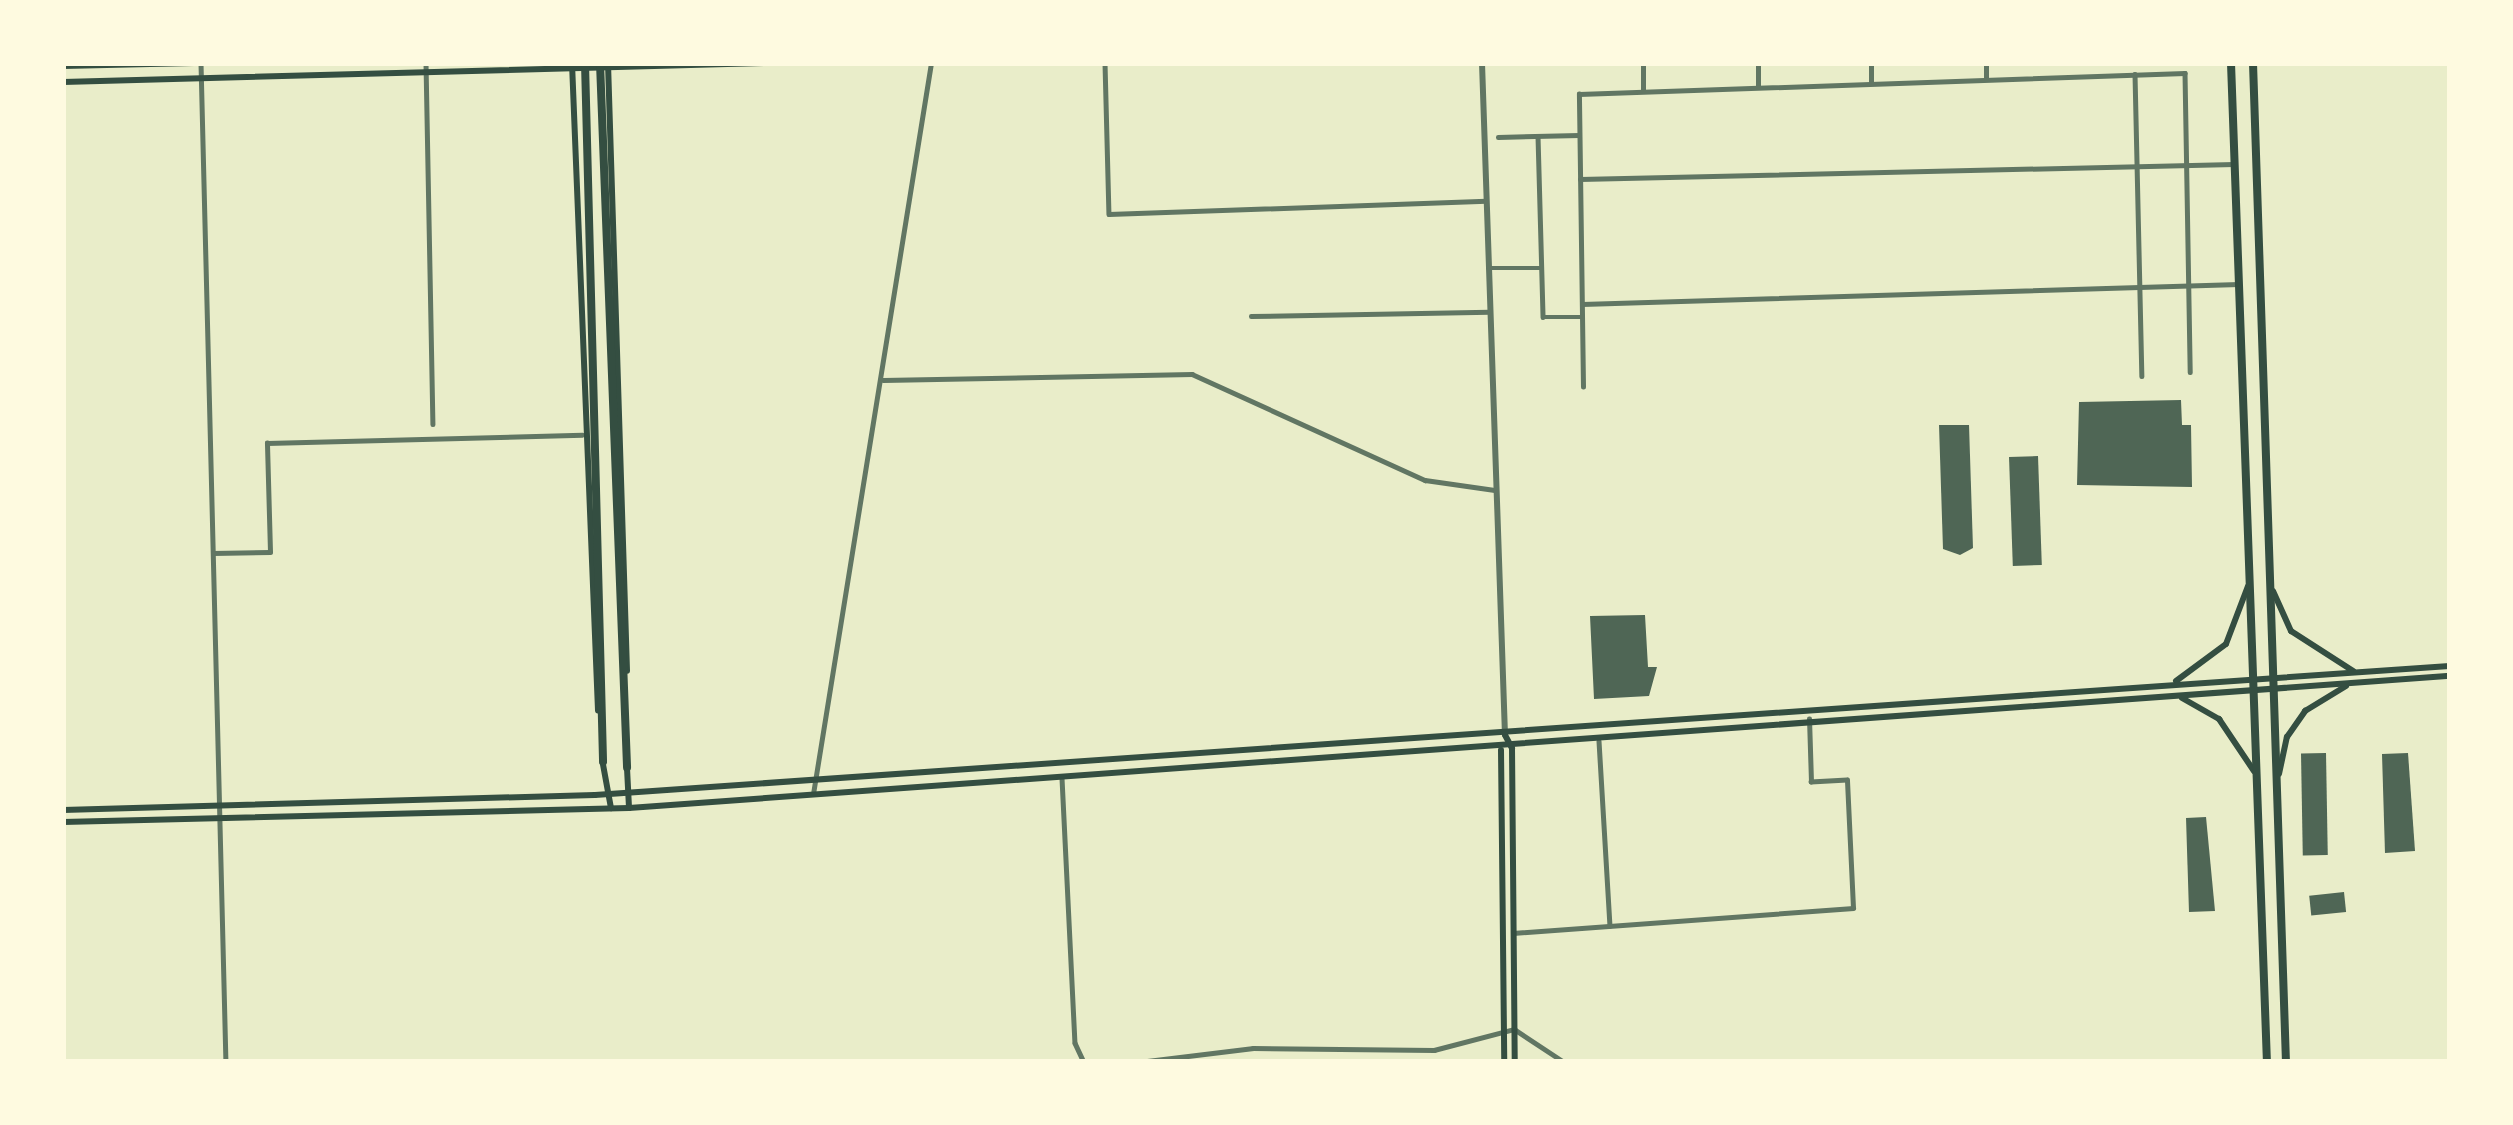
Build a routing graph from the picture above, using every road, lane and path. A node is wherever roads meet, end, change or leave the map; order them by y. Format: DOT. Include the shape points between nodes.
graph roads {
  1 [pos="197,63"];
  2 [pos="765,63"];
  3 [pos="931,63"];
  4 [pos="1105,63"];
  5 [pos="1482,63"];
  6 [pos="1643,63"];
  7 [pos="1758,63"];
  8 [pos="1871,63"];
  9 [pos="1987,63"];
  10 [pos="2230,63"];
  11 [pos="2253,63"];
  12 [pos="576,64"];
  13 [pos="605,64"];
  14 [pos="63,66"];
  15 [pos="426,68"];
  16 [pos="2135,74"];
  17 [pos="201,79"];
  18 [pos="1986,80"];
  19 [pos="63,82"];
  20 [pos="1871,83"];
  21 [pos="1758,88"];
  22 [pos="1643,92"];
  23 [pos="1579,135"];
  24 [pos="1498,136"];
  25 [pos="1538,136"];
  26 [pos="2137,164"];
  27 [pos="2234,164"];
  28 [pos="2186,166"];
  29 [pos="1580,179"];
  30 [pos="1486,201"];
  31 [pos="1488,268"];
  32 [pos="1542,268"];
  33 [pos="2239,284"];
  34 [pos="2188,286"];
  35 [pos="2140,287"];
  36 [pos="1582,304"];
  37 [pos="1489,312"];
  38 [pos="1251,316"];
  39 [pos="1582,317"];
  40 [pos="2189,372"];
  41 [pos="2142,376"];
  42 [pos="881,380"];
  43 [pos="1583,387"];
  44 [pos="433,424"];
  45 [pos="582,435"];
  46 [pos="1494,490"];
  47 [pos="212,553"];
  48 [pos="2251,577"];
  49 [pos="2271,584"];
  50 [pos="2450,666"];
  51 [pos="2450,676"];
  52 [pos="2358,677"];
  53 [pos="2274,678"];
  54 [pos="2255,679"];
  55 [pos="2173,682"];
  56 [pos="2275,690"];
  57 [pos="2255,692"];
  58 [pos="2178,697"];
  59 [pos="1809,719"];
  60 [pos="1504,735"];
  61 [pos="1599,741"];
  62 [pos="1501,748"];
  63 [pos="1512,748"];
  64 [pos="603,762"];
  65 [pos="627,767"];
  66 [pos="1062,778"];
  67 [pos="2258,778"];
  68 [pos="815,781"];
  69 [pos="2276,784"];
  70 [pos="629,792"];
  71 [pos="610,793"];
  72 [pos="813,794"];
  73 [pos="218,808"];
  74 [pos="611,808"];
  75 [pos="629,808"];
  76 [pos="63,810"];
  77 [pos="218,820"];
  78 [pos="63,823"];
  79 [pos="1610,926"];
  80 [pos="1513,933"];
  81 [pos="1503,1031"];
  82 [pos="1514,1031"];
  83 [pos="226,1062"];
  84 [pos="1084,1062"];
  85 [pos="1139,1062"];
  86 [pos="1504,1062"];
  87 [pos="1515,1062"];
  88 [pos="1564,1062"];
  89 [pos="2267,1062"];
  90 [pos="2286,1062"];
  1 -- 14 [label="main road"];
  1 -- 17 [label="street"];
  2 -- 13 [label="main road"];
  3 -- 42 [label="street"];
  4 -- 30 [label="street" via="1109,214"];
  5 -- 30 [label="street"];
  6 -- 22 [label="street"];
  7 -- 21 [label="street"];
  8 -- 20 [label="street"];
  9 -- 18 [label="street"];
  10 -- 27 [label="main road"];
  11 -- 49 [label="main road"];
  12 -- 13 [label="main road"];
  12 -- 15 [label="main road"];
  12 -- 45 [label="main road"];
  12 -- 64 [label="main road"];
  13 -- 65 [label="main road"];
  13 -- 65 [label="main road"];
  15 -- 17 [label="main road"];
  15 -- 44 [label="street"];
  16 -- 18 [label="street"];
  16 -- 26 [label="street"];
  16 -- 28 [label="street" via="2185,73"];
  17 -- 19 [label="main road"];
  17 -- 47 [label="street"];
  18 -- 20 [label="street"];
  20 -- 21 [label="street"];
  21 -- 22 [label="street"];
  22 -- 23 [label="street" via="1579,94"];
  23 -- 25 [label="street"];
  23 -- 29 [label="street"];
  24 -- 25 [label="street"];
  25 -- 32 [label="street"];
  26 -- 28 [label="street"];
  26 -- 29 [label="street"];
  26 -- 35 [label="street"];
  27 -- 28 [label="street"];
  27 -- 33 [label="main road"];
  28 -- 34 [label="street"];
  29 -- 36 [label="street"];
  30 -- 31 [label="street"];
  31 -- 32 [label="street"];
  31 -- 37 [label="street"];
  32 -- 39 [label="street" via="1543,317"];
  33 -- 34 [label="street"];
  33 -- 48 [label="main road"];
  34 -- 35 [label="street"];
  34 -- 40 [label="street"];
  35 -- 36 [label="street"];
  35 -- 41 [label="street"];
  36 -- 39 [label="street"];
  37 -- 38 [label="street"];
  37 -- 46 [label="street"];
  39 -- 43 [label="street"];
  42 -- 46 [label="street" via="1192,374 1425,480"];
  42 -- 68 [label="street"];
  45 -- 47 [label="street" via="267,443 270,551"];
  45 -- 64 [label="main road"];
  46 -- 60 [label="street"];
  47 -- 73 [label="street"];
  48 -- 54 [label="main road"];
  48 -- 55 [label="main road" via="2226,644"];
  49 -- 52 [label="main road" via="2291,631"];
  49 -- 53 [label="main road"];
  50 -- 52 [label="main road"];
  51 -- 52 [label="main road"];
  52 -- 53 [label="main road"];
  52 -- 56 [label="main road"];
  52 -- 69 [label="main road" via="2305,711 2287,737"];
  53 -- 54 [label="main road"];
  53 -- 56 [label="main road"];
  54 -- 55 [label="main road"];
  54 -- 57 [label="main road"];
  55 -- 60 [label="main road"];
  56 -- 57 [label="main road"];
  56 -- 69 [label="main road"];
  57 -- 58 [label="main road"];
  57 -- 67 [label="main road"];
  58 -- 59 [label="main road"];
  58 -- 67 [label="main road" via="2219,719"];
  59 -- 61 [label="main road"];
  59 -- 79 [label="street" via="1811,782 1847,780 1853,908"];
  60 -- 62 [label="main road"];
  60 -- 63 [label="main road"];
  60 -- 68 [label="main road"];
  61 -- 63 [label="main road"];
  61 -- 79 [label="street"];
  62 -- 63 [label="main road"];
  62 -- 66 [label="main road"];
  62 -- 81 [label="main road"];
  63 -- 80 [label="main road"];
  64 -- 71 [label="main road"];
  65 -- 70 [label="main road"];
  66 -- 72 [label="main road"];
  66 -- 84 [label="street" via="1075,1043"];
  67 -- 89 [label="main road"];
  68 -- 70 [label="main road"];
  68 -- 72 [label="street"];
  69 -- 90 [label="main road"];
  70 -- 71 [label="main road"];
  70 -- 75 [label="main road"];
  71 -- 73 [label="main road"];
  71 -- 74 [label="main road"];
  72 -- 75 [label="main road"];
  73 -- 76 [label="main road"];
  73 -- 77 [label="street"];
  74 -- 75 [label="main road"];
  74 -- 77 [label="main road"];
  77 -- 78 [label="main road"];
  77 -- 83 [label="street"];
  79 -- 80 [label="street"];
  80 -- 82 [label="main road"];
  81 -- 82 [label="street"];
  81 -- 85 [label="street" via="1434,1050 1253,1048"];
  81 -- 86 [label="main road"];
  82 -- 87 [label="main road"];
  82 -- 88 [label="street"];
}
